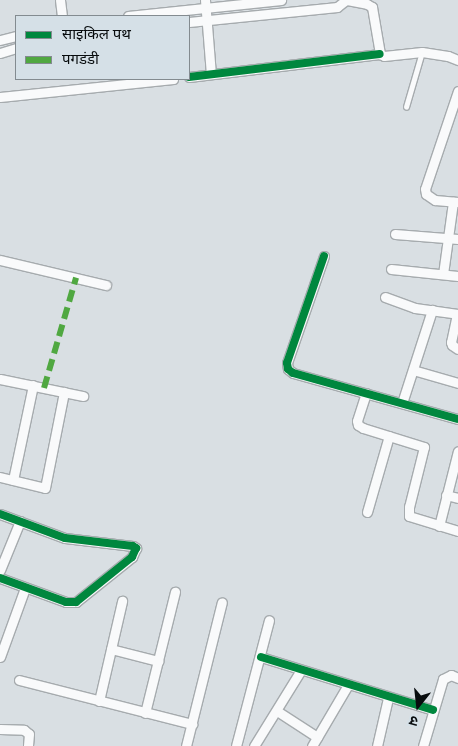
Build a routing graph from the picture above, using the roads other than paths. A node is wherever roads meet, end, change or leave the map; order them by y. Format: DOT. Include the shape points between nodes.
graph roads {
  1 [pos="60,0"];
  2 [pos="281,0"];
  3 [pos="347,0"];
  4 [pos="205,4"];
  5 [pos="62,15"];
  6 [pos="134,15"];
  7 [pos="206,20"];
  8 [pos="190,22"];
  9 [pos="15,36"];
  10 [pos="0,40"];
  11 [pos="15,48"];
  12 [pos="422,52"];
  13 [pos="0,53"];
  14 [pos="380,54"];
  15 [pos="458,60"];
  16 [pos="210,74"];
  17 [pos="190,77"];
  18 [pos="163,80"];
  19 [pos="458,91"];
  20 [pos="0,97"];
  21 [pos="406,107"];
  22 [pos="455,202"];
  23 [pos="395,234"];
  24 [pos="448,238"];
  25 [pos="458,239"];
  26 [pos="324,256"];
  27 [pos="0,260"];
  28 [pos="391,269"];
  29 [pos="444,274"];
  30 [pos="458,276"];
  31 [pos="106,285"];
  32 [pos="385,297"];
  33 [pos="432,310"];
  34 [pos="458,314"];
  35 [pos="458,349"];
  36 [pos="413,370"];
  37 [pos="0,379"];
  38 [pos="458,383"];
  39 [pos="33,385"];
  40 [pos="64,392"];
  41 [pos="366,393"];
  42 [pos="83,396"];
  43 [pos="402,403"];
  44 [pos="458,419"];
  45 [pos="389,436"];
  46 [pos="458,450"];
  47 [pos="0,477"];
  48 [pos="13,480"];
  49 [pos="446,495"];
  50 [pos="458,498"];
  51 [pos="368,512"];
  52 [pos="0,514"];
  53 [pos="20,521"];
  54 [pos="439,526"];
  55 [pos="458,531"];
  56 [pos="0,570"];
  57 [pos="0,578"];
  58 [pos="25,588"];
  59 [pos="175,592"];
  60 [pos="122,601"];
  61 [pos="222,602"];
  62 [pos="269,620"];
  63 [pos="111,649"];
  64 [pos="0,657"];
  65 [pos="261,657"];
  66 [pos="158,661"];
  67 [pos="301,670"];
  68 [pos="458,678"];
  69 [pos="19,680"];
  70 [pos="348,685"];
  71 [pos="388,698"];
  72 [pos="99,701"];
  73 [pos="433,710"];
  74 [pos="277,711"];
  75 [pos="144,713"];
  76 [pos="192,724"];
  77 [pos="0,730"];
  78 [pos="318,737"];
  79 [pos="240,745"];
  80 [pos="28,746"];
  81 [pos="186,746"];
  82 [pos="254,746"];
  83 [pos="312,746"];
  84 [pos="377,746"];
  85 [pos="423,746"];
  1 -- 5 [label="street"];
  2 -- 4 [label="street"];
  3 -- 7 [label="street" via="337,7"];
  3 -- 14 [label="street" via="372,7"];
  4 -- 6 [label="street"];
  4 -- 7 [label="street"];
  7 -- 8 [label="street"];
  7 -- 16 [label="street"];
  9 -- 10 [label="street"];
  11 -- 13 [label="street"];
  12 -- 14 [label="street"];
  12 -- 15 [label="street"];
  12 -- 21 [label="lane"];
  14 -- 16 [label="street"];
  16 -- 17 [label="street"];
  18 -- 20 [label="street"];
  19 -- 22 [label="street" via="425,189 429,198"];
  22 -- 24 [label="street"];
  23 -- 24 [label="street"];
  24 -- 25 [label="street"];
  24 -- 29 [label="street"];
  26 -- 41 [label="street" via="287,363 288,369"];
  27 -- 31 [label="street"];
  28 -- 29 [label="street"];
  29 -- 30 [label="street"];
  32 -- 33 [label="street" via="415,308"];
  33 -- 34 [label="street"];
  33 -- 36 [label="street"];
  34 -- 35 [label="street" via="451,342"];
  36 -- 38 [label="street"];
  36 -- 43 [label="street"];
  37 -- 39 [label="street"];
  39 -- 40 [label="street"];
  39 -- 48 [label="street"];
  40 -- 42 [label="street"];
  40 -- 48 [label="street" via="45,488"];
  41 -- 43 [label="street"];
  41 -- 45 [label="street" via="358,424"];
  43 -- 44 [label="street"];
  45 -- 51 [label="street"];
  45 -- 54 [label="street" via="424,447 408,512 413,519"];
  46 -- 49 [label="street"];
  47 -- 48 [label="street"];
  49 -- 50 [label="street"];
  49 -- 54 [label="street"];
  52 -- 53 [label="street"];
  53 -- 56 [label="street"];
  53 -- 58 [label="street" via="65,538 136,548 132,557 76,602"];
  54 -- 55 [label="street"];
  57 -- 58 [label="street"];
  58 -- 64 [label="street"];
  59 -- 66 [label="street"];
  60 -- 63 [label="street"];
  61 -- 76 [label="street"];
  62 -- 65 [label="street"];
  63 -- 66 [label="street"];
  63 -- 72 [label="street"];
  65 -- 67 [label="street"];
  65 -- 79 [label="street"];
  66 -- 75 [label="street"];
  67 -- 70 [label="street"];
  67 -- 74 [label="street"];
  68 -- 73 [label="street" via="451,675 443,679"];
  69 -- 72 [label="street"];
  70 -- 71 [label="street"];
  70 -- 78 [label="street"];
  71 -- 73 [label="street"];
  71 -- 84 [label="street"];
  72 -- 75 [label="street"];
  73 -- 85 [label="street"];
  74 -- 78 [label="street"];
  74 -- 82 [label="street"];
  75 -- 76 [label="street"];
  76 -- 81 [label="street"];
  77 -- 80 [label="street" via="24,730 29,734"];
  78 -- 83 [label="street"];
}
